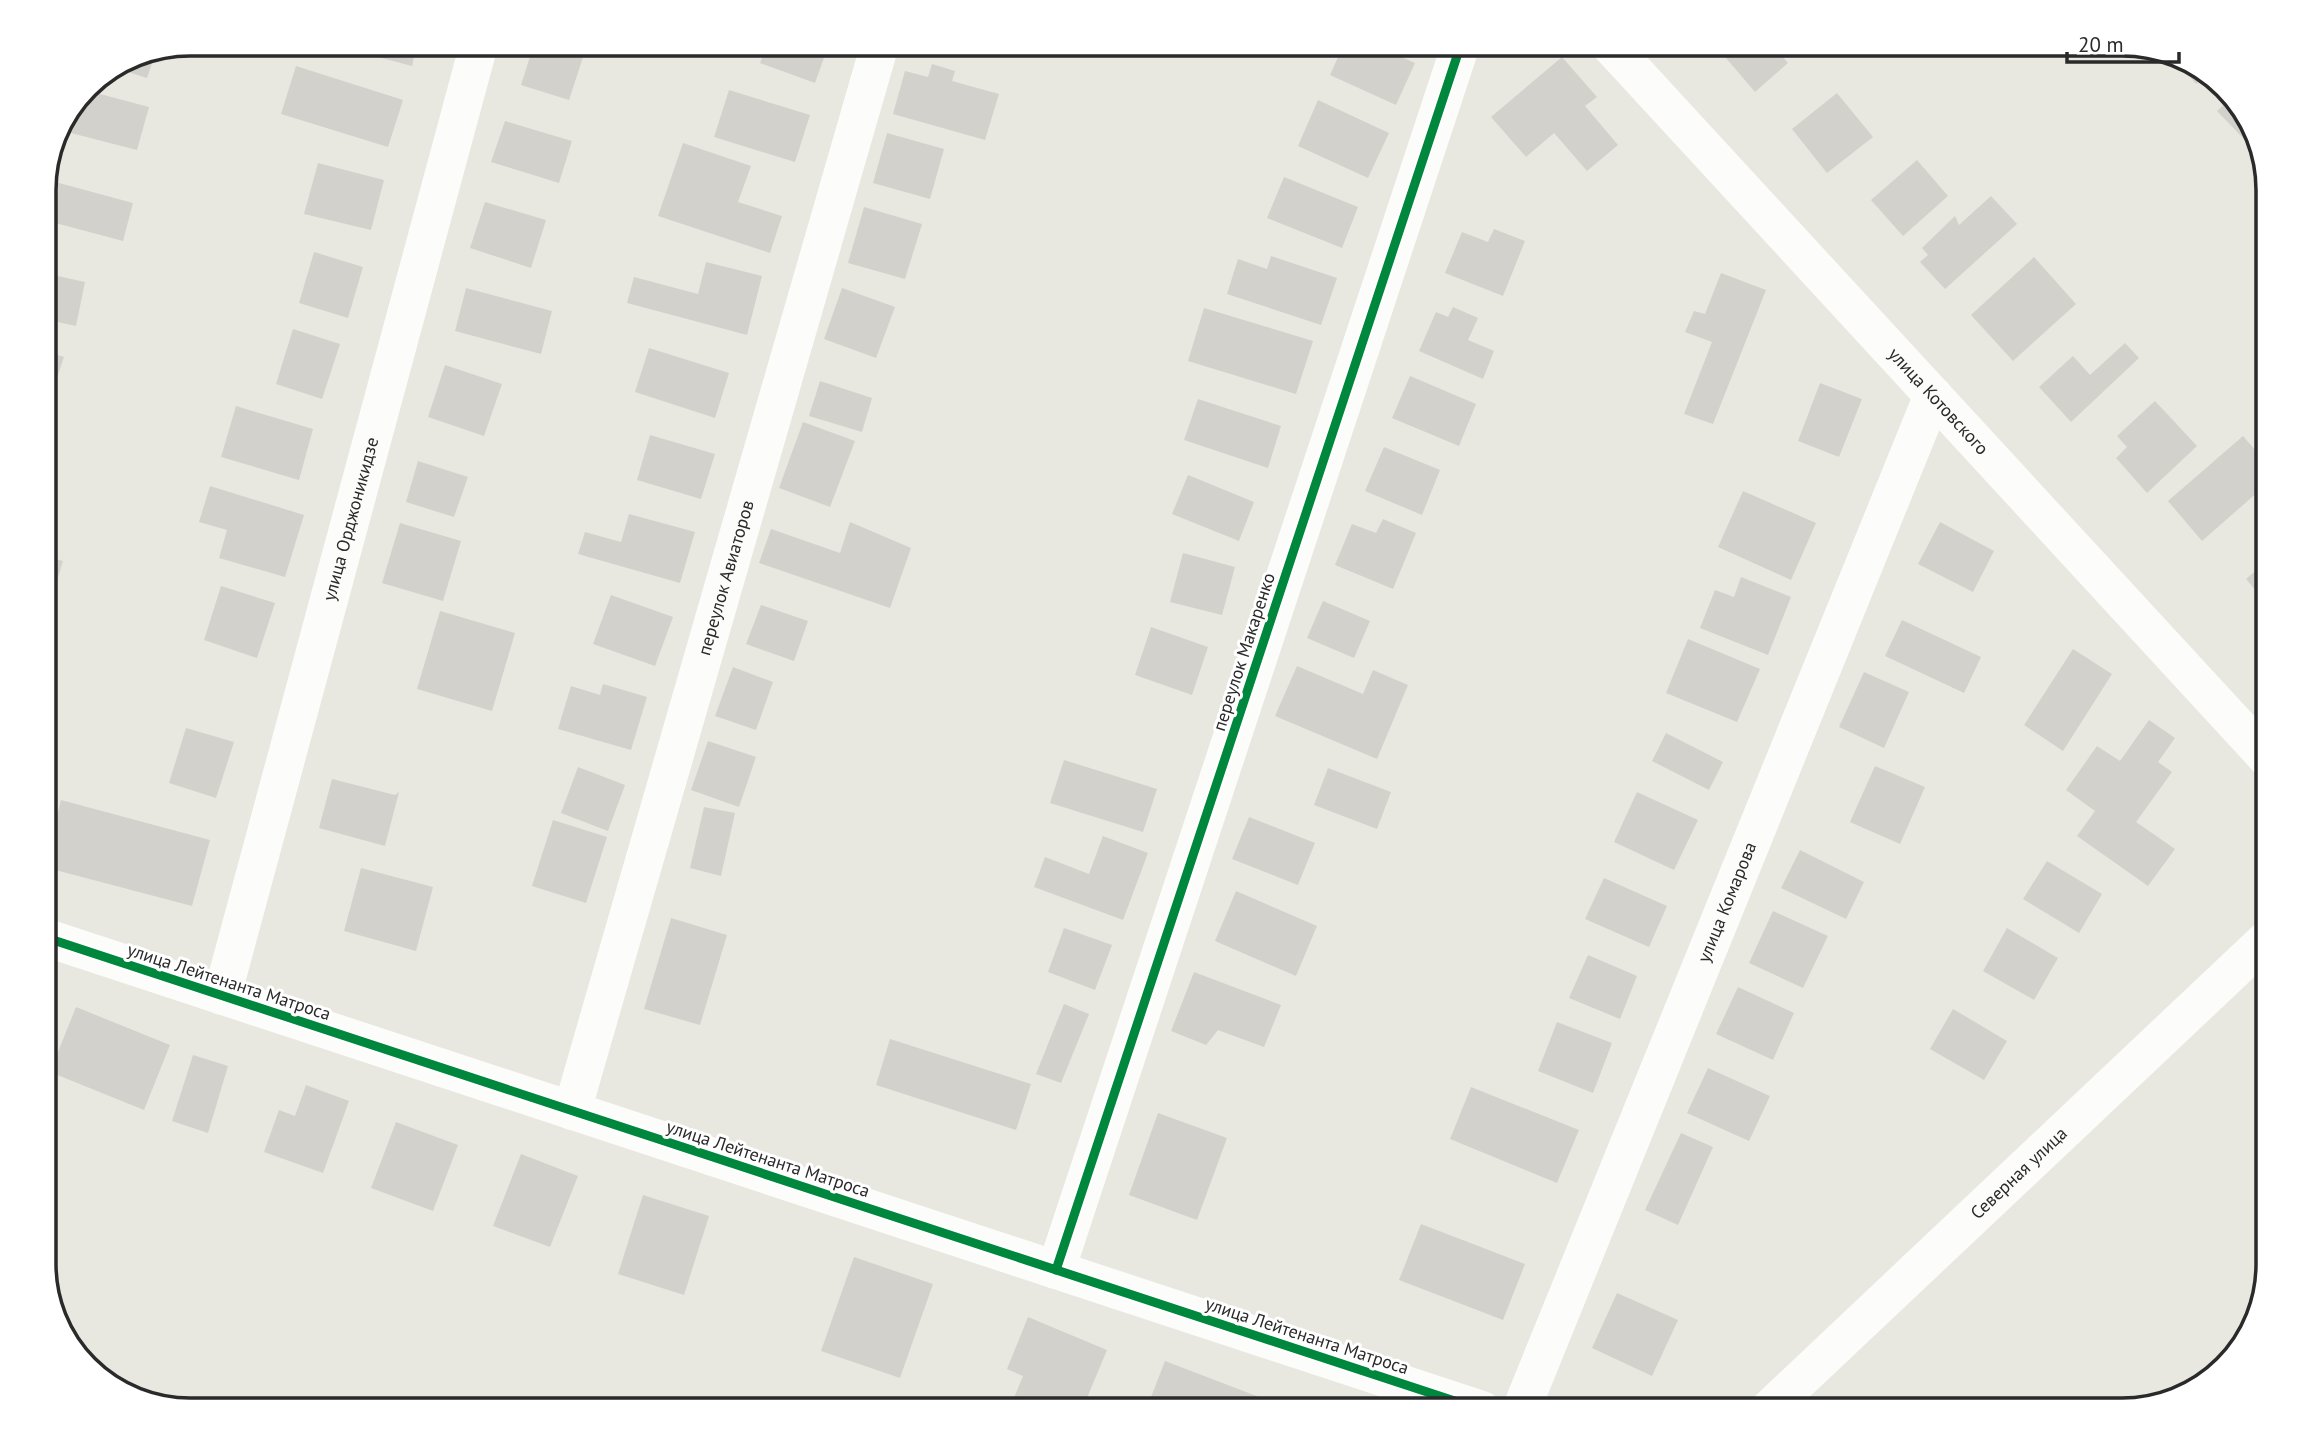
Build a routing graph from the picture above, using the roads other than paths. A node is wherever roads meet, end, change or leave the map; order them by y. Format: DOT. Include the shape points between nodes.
graph roads {
  1 [pos="476,56"];
  2 [pos="877,56"];
  3 [pos="1457,56"];
  4 [pos="1620,56"];
  5 [pos="1933,395"];
  6 [pos="2256,746"];
  7 [pos="56,941"];
  8 [pos="2256,949"];
  9 [pos="222,996"];
  10 [pos="572,1111"];
  11 [pos="1056,1270"];
  12 [pos="1445,1398"];
  13 [pos="1526,1398"];
  14 [pos="1781,1398"];
  1 -- 9 [label="street, улица Орджоникидзе"];
  2 -- 10 [label="street, переулок Авиаторов"];
  3 -- 11 [label="street, переулок Макаренко"];
  4 -- 5 [label="street, улица Котовского"];
  5 -- 6 [label="street, улица Котовского"];
  5 -- 13 [label="street, улица Комарова"];
  7 -- 9 [label="street, улица Лейтенанта Матроса"];
  8 -- 14 [label="street, Северная улица"];
  9 -- 10 [label="street, улица Лейтенанта Матроса"];
  10 -- 11 [label="street, улица Лейтенанта Матроса"];
  11 -- 12 [label="street, улица Лейтенанта Матроса"];
}
